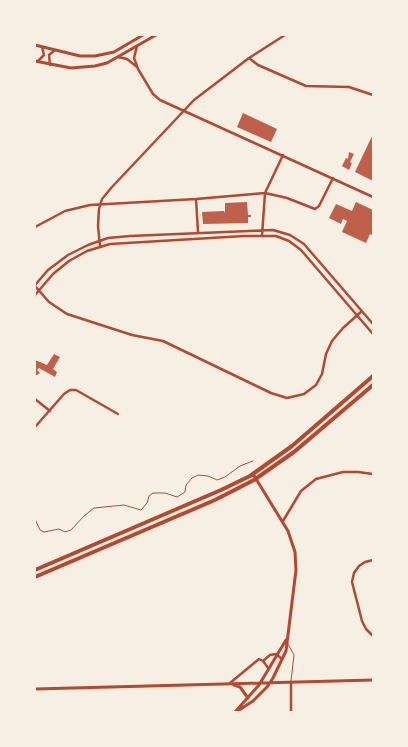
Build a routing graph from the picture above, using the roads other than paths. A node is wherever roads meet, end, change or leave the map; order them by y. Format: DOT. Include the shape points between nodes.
graph roads {
  1 [pos="143,35"];
  2 [pos="156,35"];
  3 [pos="284,35"];
  4 [pos="35,45"];
  5 [pos="138,45"];
  6 [pos="42,47"];
  7 [pos="55,50"];
  8 [pos="116,57"];
  9 [pos="248,58"];
  10 [pos="36,62"];
  11 [pos="50,65"];
  12 [pos="138,68"];
  13 [pos="373,95"];
  14 [pos="183,111"];
  15 [pos="283,155"];
  16 [pos="333,178"];
  17 [pos="265,193"];
  18 [pos="373,197"];
  19 [pos="196,199"];
  20 [pos="100,204"];
  21 [pos="35,226"];
  22 [pos="262,229"];
  23 [pos="198,232"];
  24 [pos="184,233"];
  25 [pos="262,236"];
  26 [pos="184,239"];
  27 [pos="98,241"];
  28 [pos="100,246"];
  29 [pos="35,286"];
  30 [pos="38,291"];
  31 [pos="35,295"];
  32 [pos="362,311"];
  33 [pos="357,315"];
  34 [pos="373,324"];
  35 [pos="373,334"];
  36 [pos="373,376"];
  37 [pos="373,385"];
  38 [pos="35,399"];
  39 [pos="50,411"];
  40 [pos="118,414"];
  41 [pos="35,427"];
  42 [pos="253,474"];
  43 [pos="373,474"];
  44 [pos="256,479"];
  45 [pos="283,521"];
  46 [pos="373,560"];
  47 [pos="35,570"];
  48 [pos="35,577"];
  49 [pos="373,636"];
  50 [pos="287,642"];
  51 [pos="277,654"];
  52 [pos="282,659"];
  53 [pos="262,661"];
  54 [pos="269,669"];
  55 [pos="373,680"];
  56 [pos="270,682"];
  57 [pos="291,682"];
  58 [pos="260,683"];
  59 [pos="229,684"];
  60 [pos="35,689"];
  61 [pos="248,698"];
  62 [pos="235,712"];
  63 [pos="291,712"];
  1 -- 7 [label="street" via="114,52 98,56"];
  2 -- 5 [label="street"];
  3 -- 9 [label="street"];
  4 -- 6 [label="street"];
  5 -- 8 [label="street"];
  5 -- 12 [label="street" via="134,58"];
  6 -- 7 [label="street"];
  6 -- 10 [label="street" via="44,55"];
  7 -- 11 [label="street" via="49,55"];
  8 -- 11 [label="street" via="88,68"];
  8 -- 12 [label="street" via="127,59"];
  9 -- 13 [label="street" via="306,86 349,87"];
  9 -- 14 [label="street"];
  10 -- 11 [label="street"];
  12 -- 14 [label="street" via="156,97"];
  14 -- 15 [label="street"];
  14 -- 20 [label="street"];
  15 -- 16 [label="street"];
  15 -- 17 [label="street"];
  16 -- 17 [label="street" via="319,206 312,209 288,198"];
  16 -- 18 [label="street"];
  17 -- 19 [label="street"];
  17 -- 22 [label="street"];
  19 -- 20 [label="street"];
  19 -- 23 [label="street"];
  20 -- 21 [label="street" via="56,214"];
  20 -- 27 [label="street"];
  22 -- 23 [label="street"];
  22 -- 25 [label="street"];
  22 -- 32 [label="street" via="281,231 301,241"];
  23 -- 24 [label="street"];
  24 -- 26 [label="street"];
  24 -- 27 [label="street"];
  25 -- 26 [label="street"];
  25 -- 33 [label="street" via="282,238 297,246"];
  26 -- 28 [label="street"];
  27 -- 28 [label="street"];
  27 -- 29 [label="street" via="58,262"];
  28 -- 30 [label="street" via="69,261"];
  29 -- 30 [label="street"];
  30 -- 31 [label="street"];
  30 -- 33 [label="street" via="67,314 132,335 165,341 284,397 301,396 316,385 331,342"];
  32 -- 33 [label="street"];
  32 -- 34 [label="street"];
  33 -- 35 [label="street"];
  36 -- 42 [label="main road" via="292,446"];
  37 -- 44 [label="main road" via="294,452"];
  38 -- 39 [label="street"];
  39 -- 40 [label="street" via="65,392 73,389"];
  39 -- 41 [label="street"];
  42 -- 44 [label="street"];
  42 -- 47 [label="main road"];
  43 -- 45 [label="street" via="341,472 316,479 301,491"];
  44 -- 45 [label="street"];
  44 -- 48 [label="main road" via="222,497"];
  45 -- 50 [label="street" via="292,540 296,560"];
  46 -- 49 [label="street" via="359,566 352,582 362,621"];
  50 -- 51 [label="street"];
  50 -- 52 [label="street"];
  50 -- 57 [label="lane" via="294,653"];
  51 -- 52 [label="street"];
  51 -- 53 [label="street"];
  51 -- 54 [label="street"];
  52 -- 56 [label="street"];
  53 -- 54 [label="street"];
  53 -- 59 [label="street" via="257,660"];
  54 -- 58 [label="street"];
  55 -- 57 [label="street"];
  56 -- 57 [label="street"];
  56 -- 58 [label="street"];
  56 -- 62 [label="street" via="258,696"];
  57 -- 63 [label="street"];
  58 -- 59 [label="street"];
  58 -- 61 [label="street"];
  59 -- 60 [label="street"];
  59 -- 61 [label="street" via="240,687"];
  61 -- 62 [label="street"];
}
